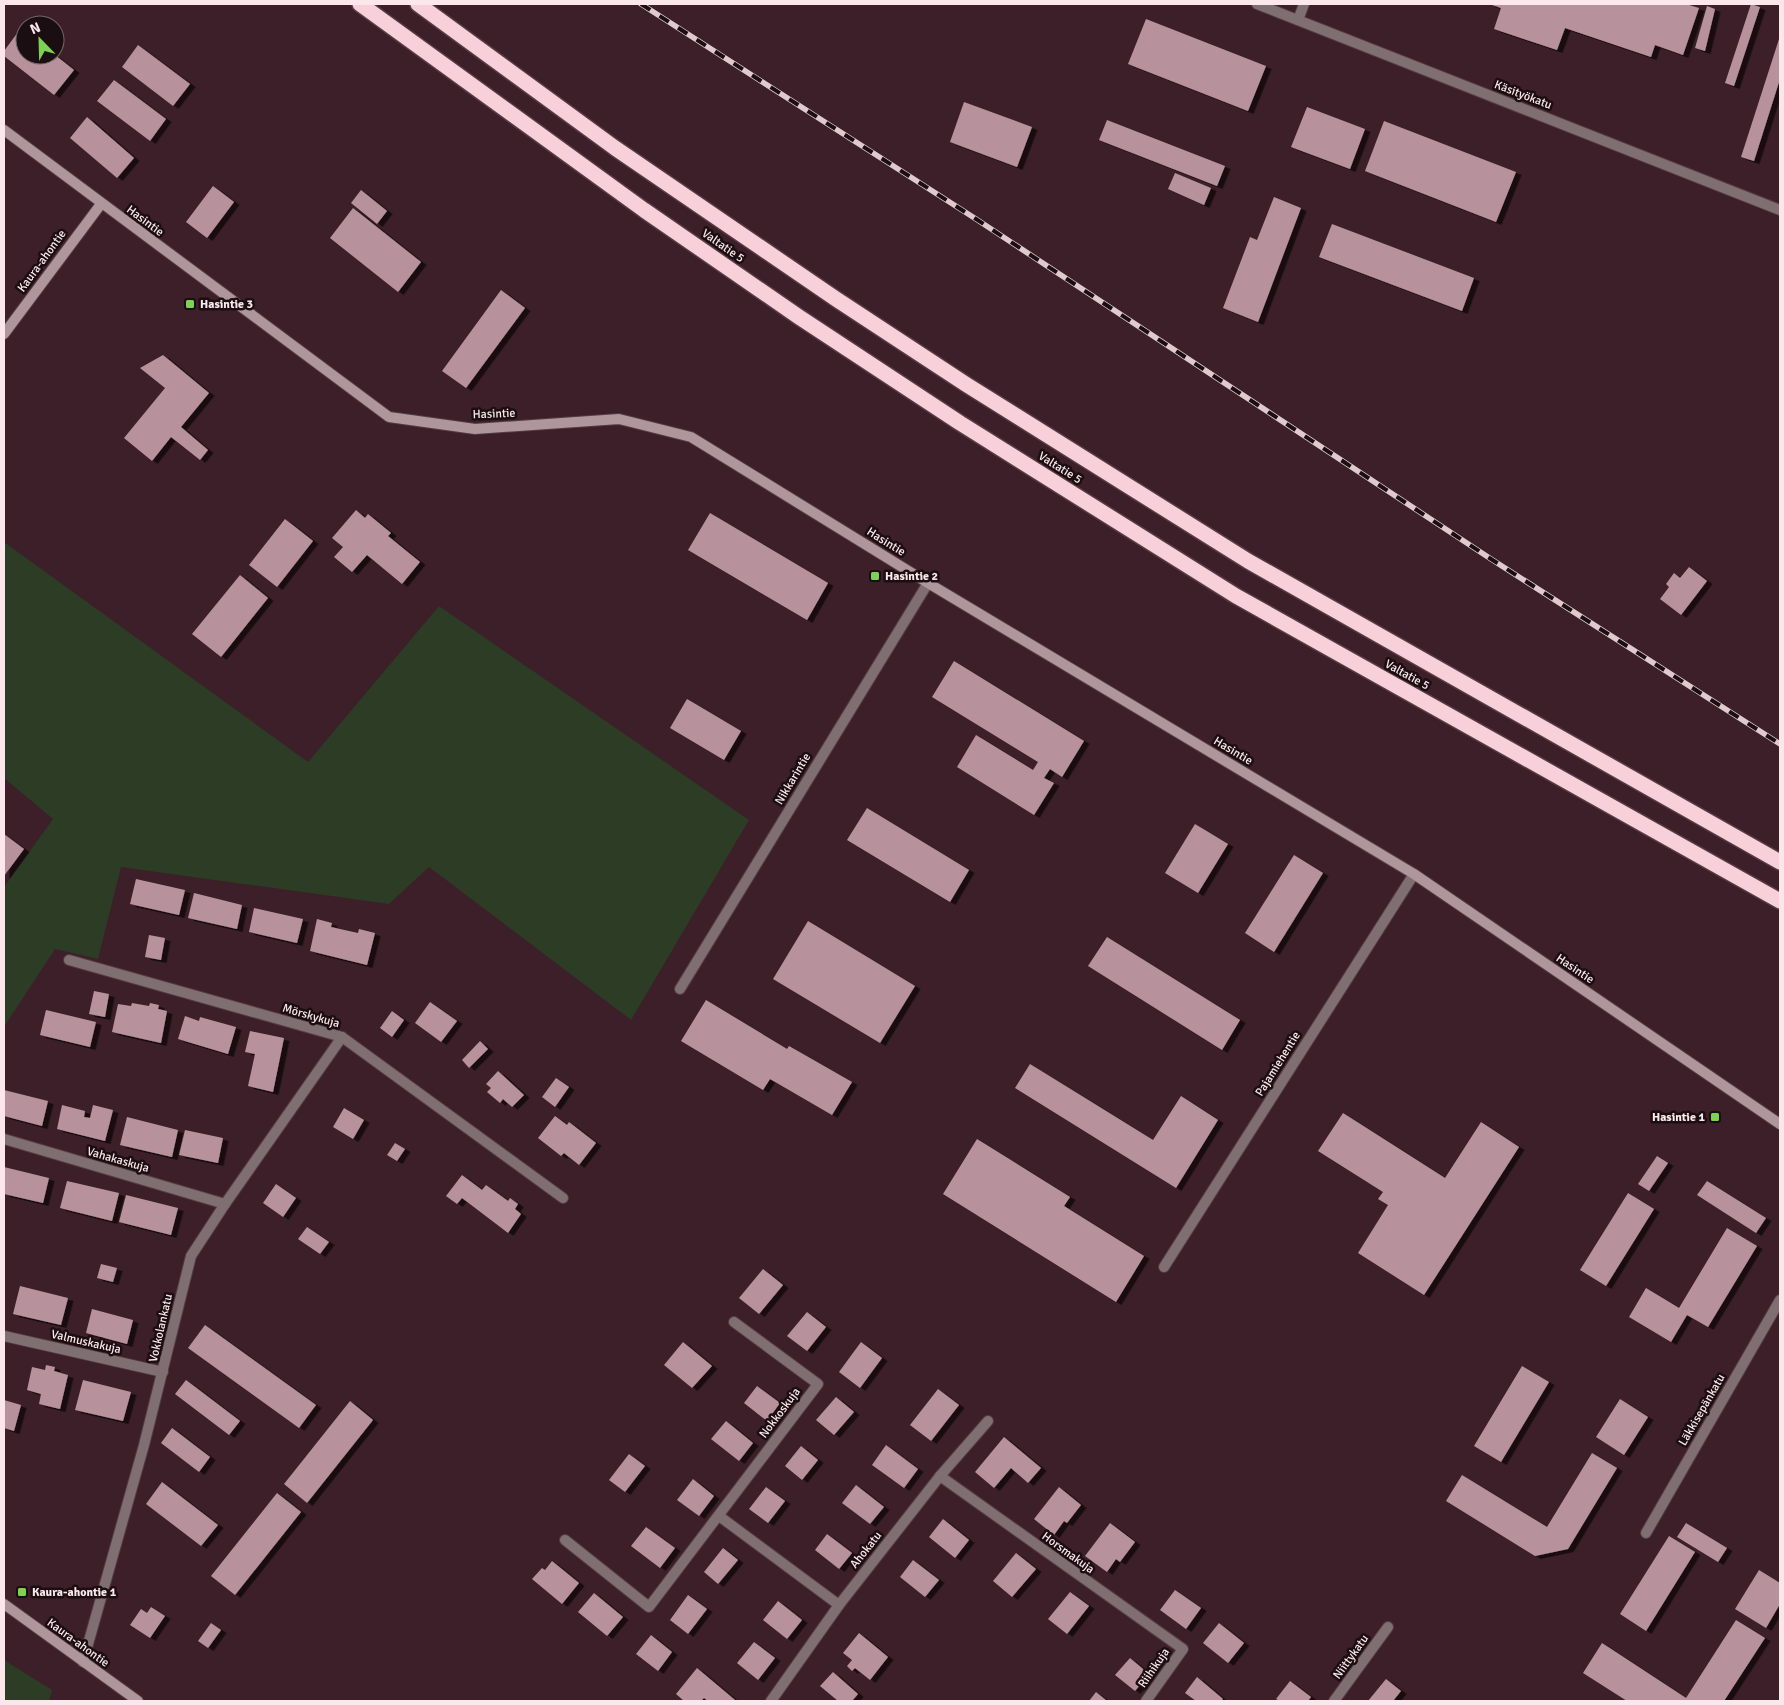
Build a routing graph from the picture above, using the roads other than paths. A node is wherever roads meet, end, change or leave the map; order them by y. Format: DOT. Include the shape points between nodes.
graph roads {
  1 [pos="360,4"];
  2 [pos="418,4"];
  3 [pos="1257,4"];
  4 [pos="1304,4"];
  5 [pos="1298,20"];
  6 [pos="4,130"];
  7 [pos="101,204"];
  8 [pos="1780,210"];
  9 [pos="4,334"];
  10 [pos="928,583"];
  11 [pos="1780,862"];
  12 [pos="1414,874"];
  13 [pos="1780,901"];
  14 [pos="69,960"];
  15 [pos="680,989"];
  16 [pos="342,1038"];
  17 [pos="1780,1124"];
  18 [pos="4,1140"];
  19 [pos="563,1198"];
  20 [pos="225,1204"];
  21 [pos="1164,1267"];
  22 [pos="1780,1300"];
  23 [pos="734,1322"];
  24 [pos="4,1336"];
  25 [pos="164,1372"];
  26 [pos="988,1421"];
  27 [pos="940,1476"];
  28 [pos="719,1516"];
  29 [pos="1646,1533"];
  30 [pos="564,1540"];
  31 [pos="4,1604"];
  32 [pos="839,1605"];
  33 [pos="1388,1627"];
  34 [pos="1183,1649"];
  35 [pos="83,1662"];
  36 [pos="774,1700"];
  37 [pos="138,1701"];
  38 [pos="1146,1701"];
  39 [pos="1334,1701"];
  1 -- 13 [label="highway, Valtatie 5" via="799,318 969,428 1236,596"];
  2 -- 11 [label="highway, Valtatie 5" via="615,148 967,385 1248,561"];
  3 -- 5 [label="street, Käsityökatu"];
  4 -- 5 [label="street"];
  5 -- 8 [label="street, Käsityökatu"];
  6 -- 7 [label="street, Hasintie"];
  7 -- 9 [label="street, Kaura-ahontie"];
  7 -- 10 [label="street, Hasintie" via="389,417 475,429 619,419 692,436"];
  10 -- 12 [label="street, Hasintie"];
  10 -- 15 [label="street, Nikkarintie"];
  12 -- 17 [label="street, Hasintie"];
  12 -- 21 [label="street, Pajamiehentie"];
  14 -- 16 [label="street, Mörskykuja"];
  16 -- 19 [label="street, Mörskykuja"];
  16 -- 20 [label="street, Vokkolankatu"];
  18 -- 20 [label="street, Vahakaskuja"];
  20 -- 25 [label="street, Vokkolankatu" via="191,1256"];
  22 -- 29 [label="street, Läkkisepänkatu"];
  23 -- 28 [label="street, Nokkoskuja" via="818,1384"];
  24 -- 25 [label="street, Valmuskakuja"];
  25 -- 35 [label="street, Vokkolankatu"];
  26 -- 27 [label="street, Ahokatu"];
  27 -- 32 [label="street, Ahokatu"];
  27 -- 34 [label="street, Horsmakuja"];
  28 -- 30 [label="street, Nokkoskuja" via="649,1607"];
  28 -- 32 [label="street"];
  31 -- 35 [label="street, Kaura-ahontie"];
  32 -- 36 [label="street, Ahokatu"];
  33 -- 39 [label="street, Niittykatu"];
  34 -- 38 [label="street, Riihikuja"];
  35 -- 37 [label="street, Kaura-ahontie"];
}
